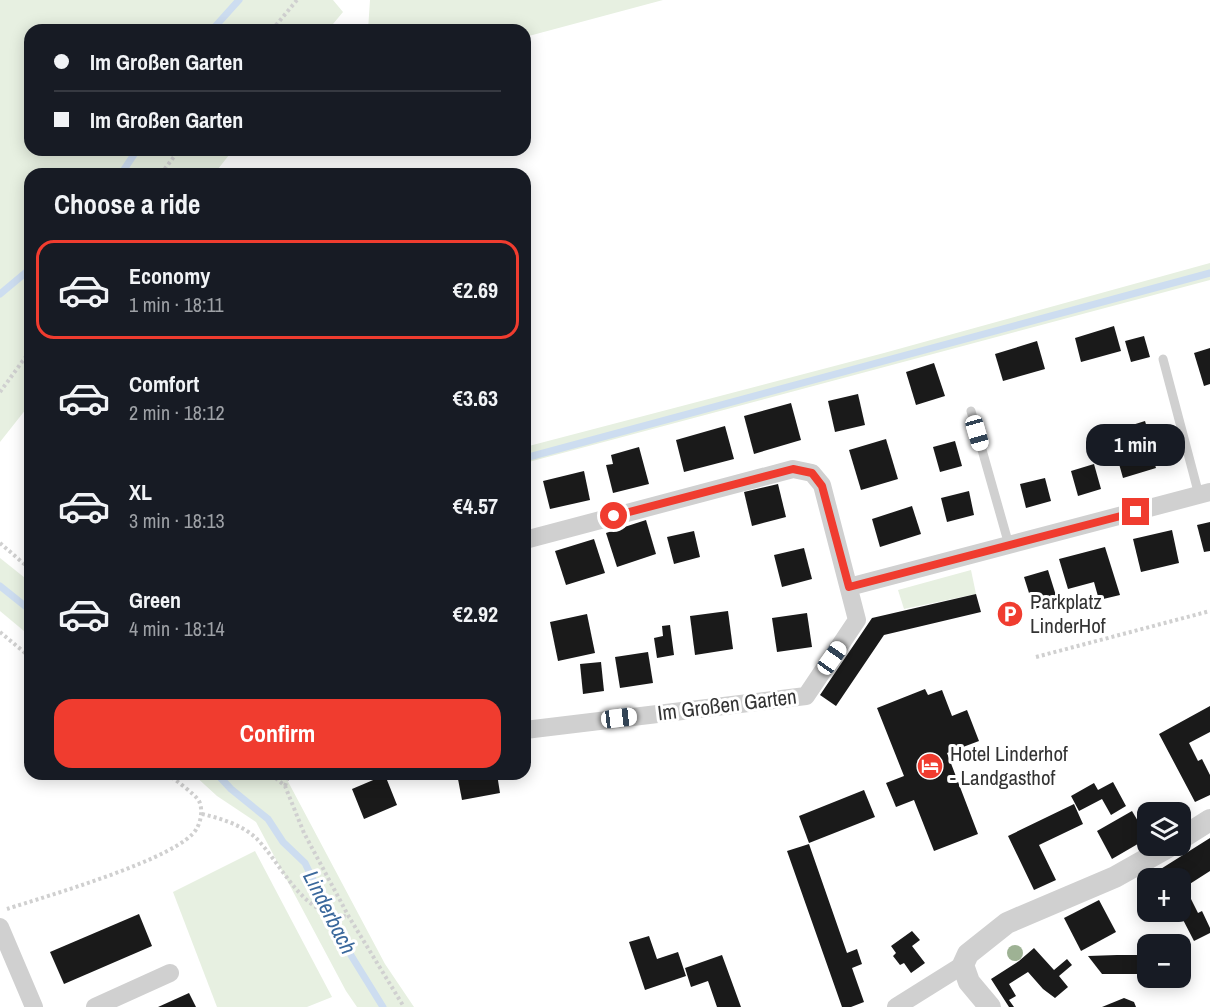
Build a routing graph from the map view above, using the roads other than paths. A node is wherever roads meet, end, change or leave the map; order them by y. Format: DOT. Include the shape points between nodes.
graph roads {
  1 [pos="1163,359"];
  2 [pos="971,411"];
  3 [pos="1205,494"];
  4 [pos="531,538"];
  5 [pos="1009,545"];
  6 [pos="849,587"];
  7 [pos="531,729"];
  8 [pos="1210,820"];
  9 [pos="1191,832"];
  10 [pos="1152,856"];
  11 [pos="0,927"];
  12 [pos="963,966"];
  13 [pos="170,973"];
  14 [pos="34,1007"];
  15 [pos="95,1007"];
  16 [pos="896,1007"];
  17 [pos="990,1007"];
  1 -- 3 [label="lane"];
  2 -- 5 [label="lane"];
  3 -- 5 [label="street"];
  4 -- 6 [label="street, Im Großen Garten" via="793,469 812,473 822,486"];
  5 -- 6 [label="street"];
  6 -- 7 [label="street, Im Großen Garten" via="857,620 806,696"];
  8 -- 9 [label="street"];
  10 -- 12 [label="street" via="1114,877 1007,923 968,954"];
  11 -- 14 [label="street"];
  12 -- 16 [label="street"];
  12 -- 17 [label="street" via="969,982"];
  13 -- 15 [label="street"];
}
